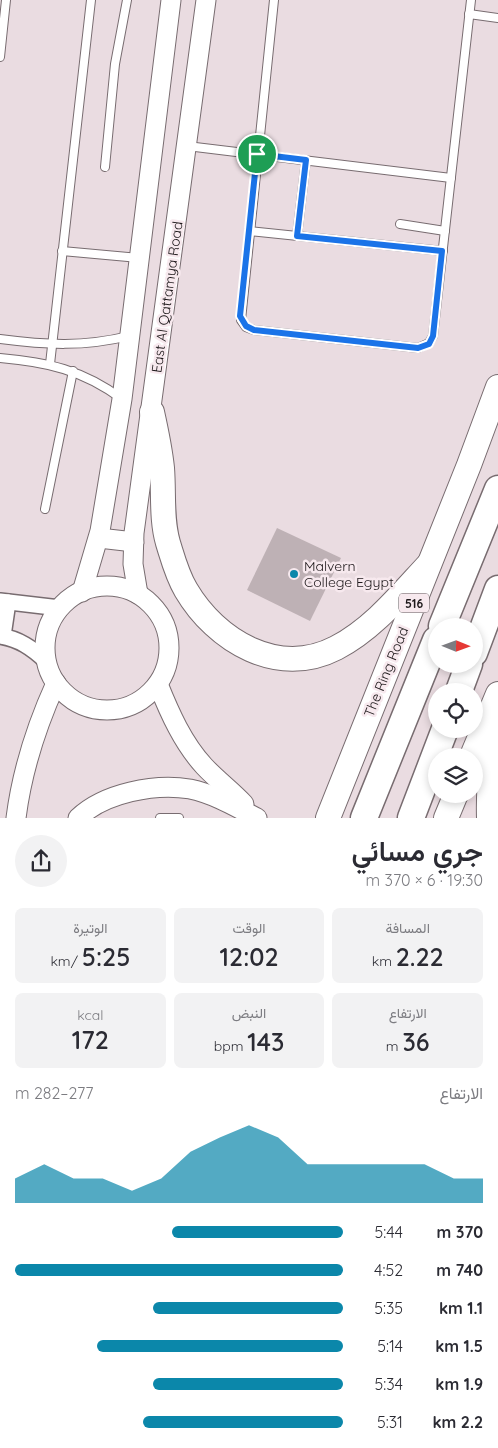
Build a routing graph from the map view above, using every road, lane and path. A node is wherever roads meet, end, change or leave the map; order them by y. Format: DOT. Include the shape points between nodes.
graph roads {
  1 [pos="6,0"];
  2 [pos="91,0"];
  3 [pos="126,0"];
  4 [pos="171,0"];
  5 [pos="206,0"];
  6 [pos="274,0"];
  7 [pos="471,0"];
  8 [pos="469,14"];
  9 [pos="498,18"];
  10 [pos="0,57"];
  11 [pos="187,146"];
  12 [pos="257,154"];
  13 [pos="306,160"];
  14 [pos="105,167"];
  15 [pos="451,178"];
  16 [pos="400,224"];
  17 [pos="249,231"];
  18 [pos="445,231"];
  19 [pos="297,236"];
  20 [pos="62,251"];
  21 [pos="442,251"];
  22 [pos="139,258"];
  23 [pos="130,335"];
  24 [pos="0,339"];
  25 [pos="52,345"];
  26 [pos="0,358"];
  27 [pos="50,364"];
  28 [pos="73,371"];
  29 [pos="498,387"];
  30 [pos="122,399"];
  31 [pos="152,412"];
  32 [pos="498,489"];
  33 [pos="45,509"];
  34 [pos="99,538"];
  35 [pos="134,542"];
  36 [pos="429,564"];
  37 [pos="498,589"];
  38 [pos="82,592"];
  39 [pos="138,594"];
  40 [pos="4,601"];
  41 [pos="60,608"];
  42 [pos="445,618"];
  43 [pos="483,628"];
  44 [pos="1,636"];
  45 [pos="428,660"];
  46 [pos="46,661"];
  47 [pos="56,683"];
  48 [pos="158,684"];
  49 [pos="498,694"];
  50 [pos="498,718"];
  51 [pos="441,738"];
  52 [pos="475,748"];
  53 [pos="452,803"];
  54 [pos="16,818"];
  55 [pos="78,818"];
  56 [pos="160,818"];
  57 [pos="179,818"];
  58 [pos="257,818"];
  59 [pos="328,818"];
  60 [pos="364,818"];
  61 [pos="411,818"];
  62 [pos="446,818"];
  63 [pos="489,818"];
  1 -- 10 [label="lane"];
  2 -- 20 [label="lane"];
  3 -- 14 [label="lane" via="115,64"];
  4 -- 22 [label="street"];
  5 -- 11 [label="street, East Al Qattamya Road"];
  6 -- 12 [label="lane"];
  7 -- 8 [label="lane"];
  8 -- 9 [label="lane"];
  8 -- 15 [label="lane"];
  11 -- 12 [label="lane"];
  11 -- 31 [label="street, East Al Qattamya Road"];
  12 -- 13 [label="lane"];
  12 -- 17 [label="lane"];
  13 -- 15 [label="lane"];
  13 -- 19 [label="lane"];
  15 -- 18 [label="lane"];
  16 -- 18 [label="lane"];
  17 -- 19 [label="lane"];
  17 -- 21 [label="lane" via="240,316 246,326 254,330 418,348 429,344 433,336"];
  18 -- 21 [label="lane"];
  19 -- 21 [label="lane"];
  20 -- 22 [label="lane"];
  20 -- 25 [label="lane"];
  22 -- 23 [label="street"];
  23 -- 25 [label="lane" via="90,343"];
  23 -- 30 [label="street"];
  24 -- 25 [label="lane"];
  25 -- 27 [label="lane"];
  26 -- 27 [label="lane"];
  27 -- 28 [label="lane"];
  28 -- 30 [label="lane"];
  28 -- 33 [label="lane"];
  29 -- 36 [label="highway, The Ring Road / 516"];
  30 -- 34 [label="street"];
  31 -- 35 [label="street, East Al Qattamya Road"];
  31 -- 36 [label="highway" via="162,468 163,515 175,566 185,589 202,613 237,644 260,653 299,659 315,657 337,648 394,603"];
  32 -- 42 [label="highway, 516"];
  34 -- 35 [label="street"];
  34 -- 38 [label="street"];
  35 -- 39 [label="street, East Al Qattamya Road" via="133,564"];
  36 -- 59 [label="highway, The Ring Road / 516"];
  37 -- 43 [label="highway"];
  38 -- 39 [label="street" via="110,586"];
  38 -- 41 [label="street"];
  39 -- 48 [label="street" via="152,605 168,635 166,669"];
  40 -- 41 [label="street"];
  40 -- 44 [label="street"];
  41 -- 46 [label="street" via="46,638"];
  44 -- 46 [label="street" via="30,646"];
  45 -- 60 [label="highway"];
  46 -- 47 [label="street"];
  47 -- 48 [label="street" via="67,696 98,710 132,706"];
  47 -- 54 [label="street" via="29,752"];
  48 -- 58 [label="street" via="180,732 198,758"];
  49 -- 52 [label="highway"];
  50 -- 63 [label="highway" via="493,744"];
  51 -- 61 [label="highway"];
  53 -- 62 [label="highway"];
  55 -- 58 [label="street" via="104,801 126,793 150,788 175,788 211,795"];
  56 -- 57 [label="lane"];
}
